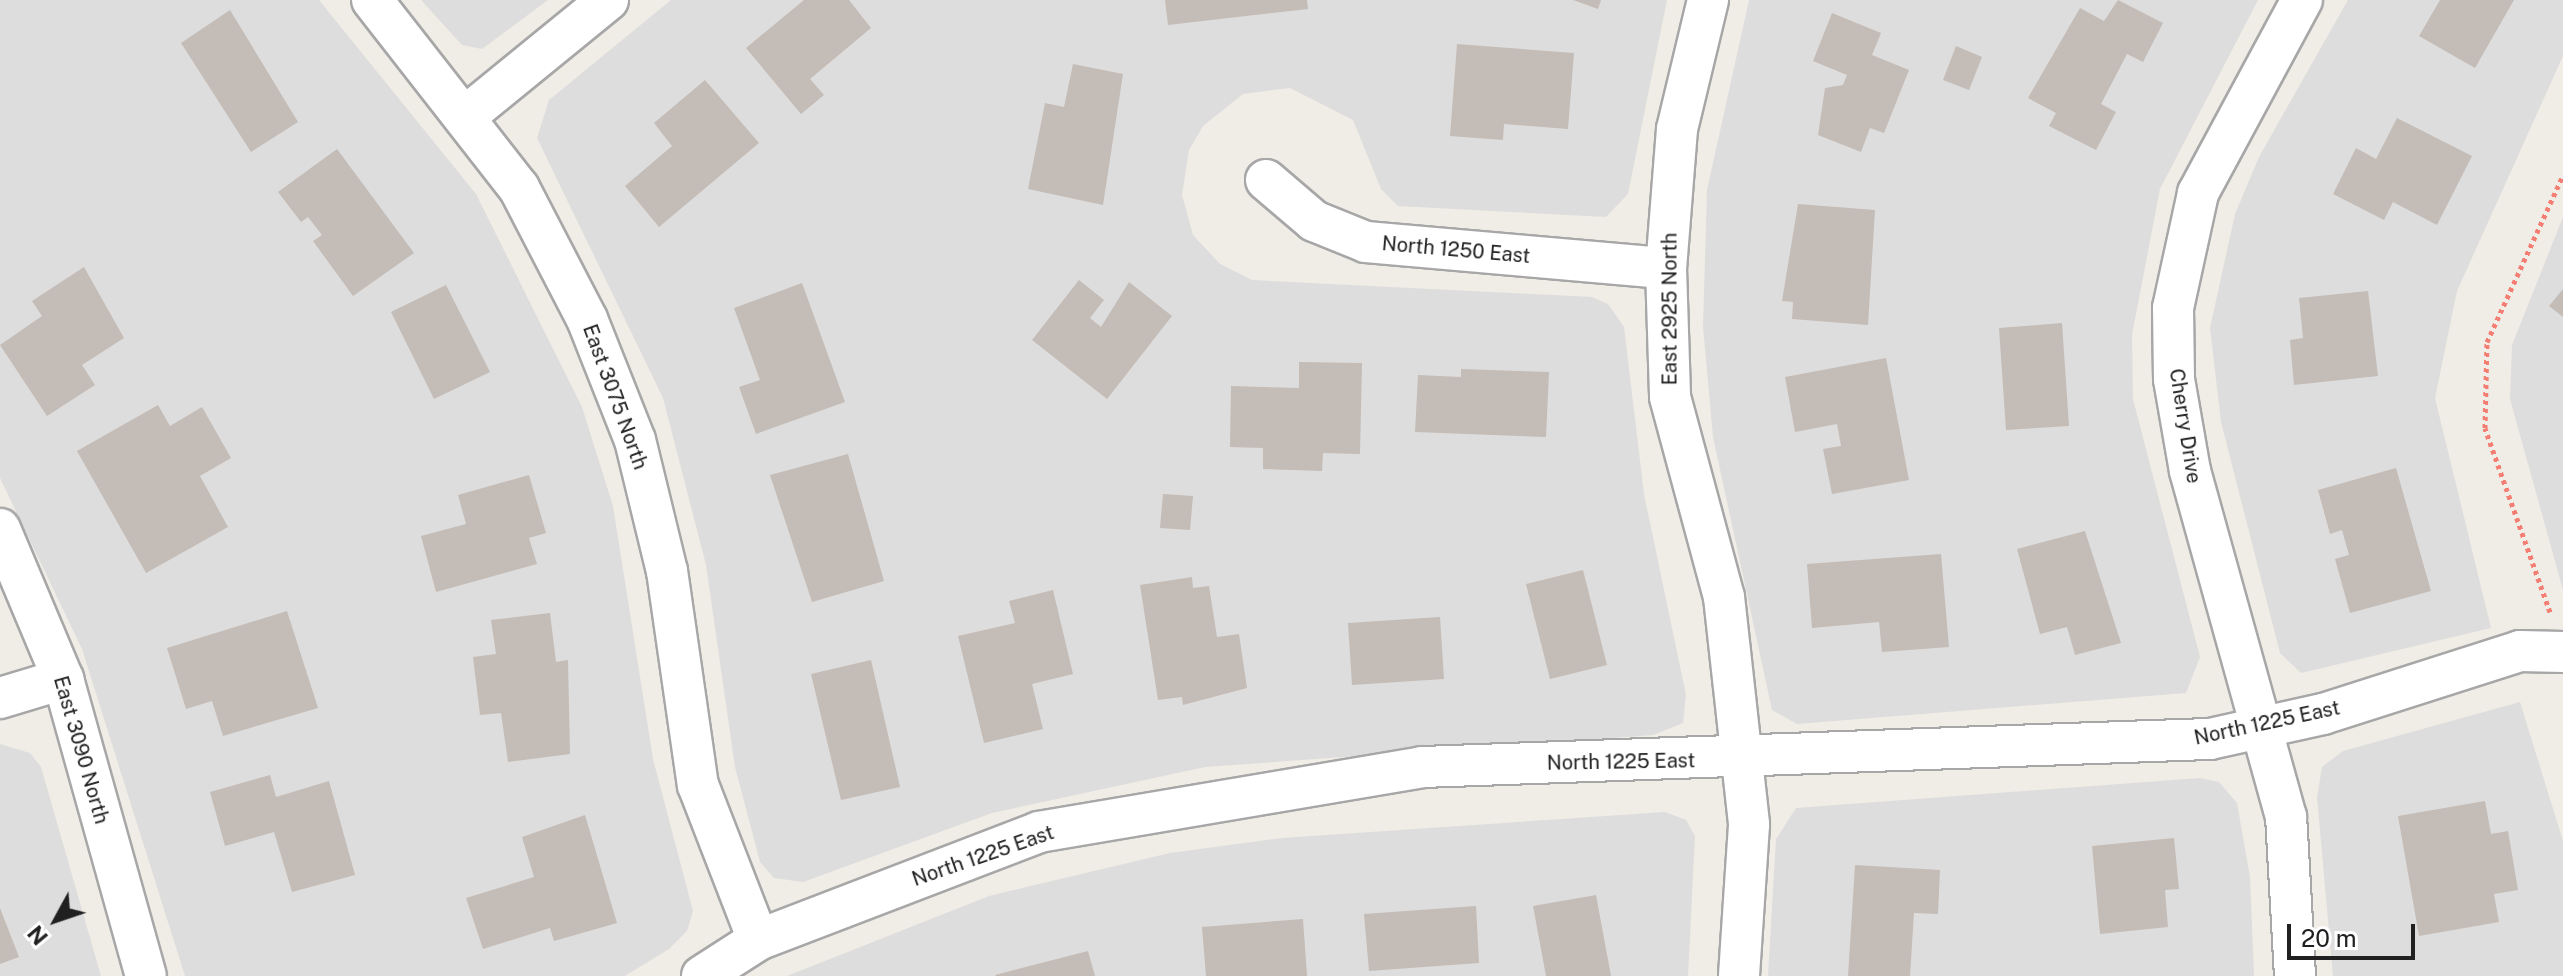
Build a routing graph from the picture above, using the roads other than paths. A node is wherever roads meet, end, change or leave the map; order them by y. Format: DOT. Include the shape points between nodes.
graph roads {
  1 [pos="372,0"];
  2 [pos="608,0"];
  3 [pos="1708,0"];
  4 [pos="2302,0"];
  5 [pos="467,115"];
  6 [pos="1266,180"];
  7 [pos="1666,268"];
  8 [pos="0,529"];
  9 [pos="2563,652"];
  10 [pos="63,679"];
  11 [pos="0,698"];
  12 [pos="2261,728"];
  13 [pos="1742,759"];
  14 [pos="758,940"];
  15 [pos="146,976"];
  16 [pos="702,976"];
  17 [pos="1739,976"];
  18 [pos="2295,976"];
  1 -- 5 [label="street, East 3075 North"];
  2 -- 5 [label="street"];
  3 -- 7 [label="street, East 2925 North" via="1677,129"];
  4 -- 12 [label="street, Cherry Drive" via="2198,193 2173,308 2174,379 2190,471"];
  5 -- 14 [label="street, East 3075 North" via="519,188 567,280 635,440 667,571 698,785"];
  6 -- 7 [label="street, North 1250 East" via="1314,221 1366,242"];
  7 -- 13 [label="street, East 2925 North" via="1670,397 1724,597"];
  8 -- 10 [label="street, East 3090 North"];
  9 -- 12 [label="street, North 1225 East" via="2520,651"];
  10 -- 11 [label="street"];
  10 -- 15 [label="street, East 3090 North"];
  12 -- 13 [label="street, North 1225 East" via="2210,739"];
  12 -- 18 [label="street, Cherry Drive" via="2286,817"];
  13 -- 14 [label="street, North 1225 East" via="1422,767 1039,832"];
  13 -- 17 [label="street, East 2925 North" via="1749,825"];
  14 -- 16 [label="street, North 1225 East"];
}
